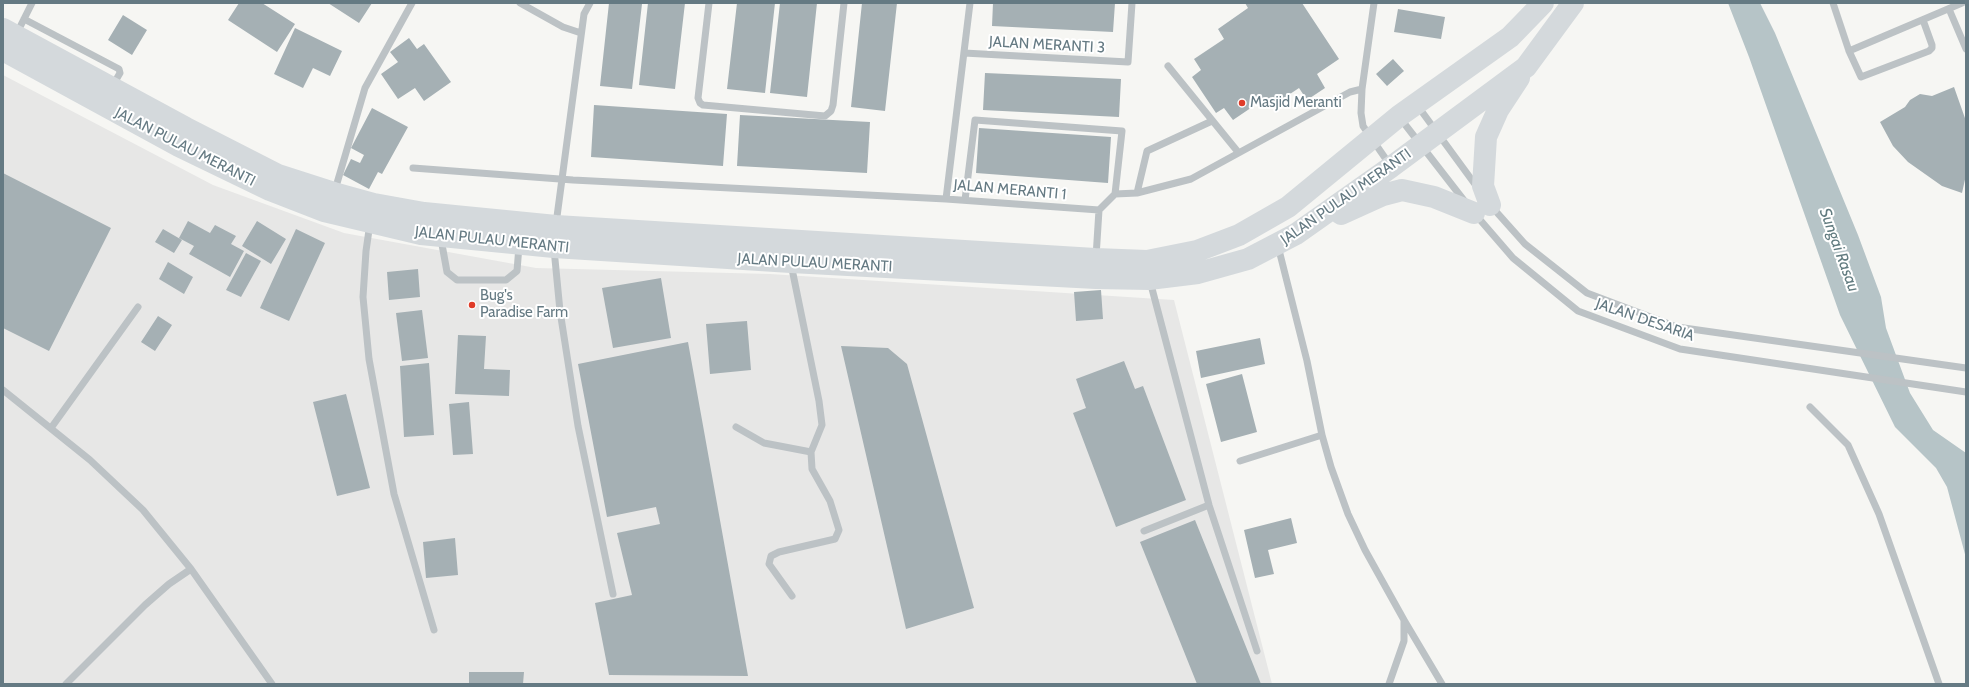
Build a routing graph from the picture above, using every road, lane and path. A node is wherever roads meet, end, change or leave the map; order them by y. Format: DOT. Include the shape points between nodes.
graph roads {
  1 [pos="32,3"];
  2 [pos="412,3"];
  3 [pos="520,3"];
  4 [pos="590,3"];
  5 [pos="709,3"];
  6 [pos="844,3"];
  7 [pos="970,3"];
  8 [pos="1132,3"];
  9 [pos="1374,3"];
  10 [pos="1543,3"];
  11 [pos="1573,3"];
  12 [pos="1833,3"];
  13 [pos="1962,3"];
  14 [pos="1949,10"];
  15 [pos="1922,20"];
  16 [pos="581,33"];
  17 [pos="11,34"];
  18 [pos="1966,49"];
  19 [pos="1850,50"];
  20 [pos="964,53"];
  21 [pos="1168,66"];
  22 [pos="1526,66"];
  23 [pos="1362,89"];
  24 [pos="1408,110"];
  25 [pos="1212,121"];
  26 [pos="1370,138"];
  27 [pos="1429,139"];
  28 [pos="1238,152"];
  29 [pos="1391,167"];
  30 [pos="413,168"];
  31 [pos="563,179"];
  32 [pos="334,193"];
  33 [pos="1137,193"];
  34 [pos="1115,194"];
  35 [pos="946,199"];
  36 [pos="965,200"];
  37 [pos="1482,209"];
  38 [pos="1099,210"];
  39 [pos="370,223"];
  40 [pos="1296,234"];
  41 [pos="441,236"];
  42 [pos="555,236"];
  43 [pos="519,243"];
  44 [pos="1277,245"];
  45 [pos="1096,259"];
  46 [pos="790,262"];
  47 [pos="1150,279"];
  48 [pos="138,307"];
  49 [pos="1966,368"];
  50 [pos="3,390"];
  51 [pos="1966,392"];
  52 [pos="1810,408"];
  53 [pos="736,427"];
  54 [pos="51,428"];
  55 [pos="1322,435"];
  56 [pos="811,452"];
  57 [pos="1240,461"];
  58 [pos="1209,505"];
  59 [pos="1144,531"];
  60 [pos="191,569"];
  61 [pos="613,594"];
  62 [pos="792,596"];
  63 [pos="1404,620"];
  64 [pos="434,630"];
  65 [pos="1257,651"];
  66 [pos="66,684"];
  67 [pos="272,684"];
  68 [pos="1389,684"];
  69 [pos="1442,684"];
  70 [pos="1940,684"];
  1 -- 17 [label="street"];
  2 -- 32 [label="street" via="365,88"];
  3 -- 16 [label="street" via="563,27"];
  4 -- 16 [label="street" via="584,14"];
  5 -- 6 [label="street" via="698,98 700,103 825,116 833,105"];
  7 -- 20 [label="street, JALAN MERANTI 1"];
  8 -- 20 [label="street, JALAN MERANTI 3" via="1128,62"];
  9 -- 23 [label="street"];
  10 -- 24 [label="main road, JALAN PULAU MERANTI" via="1510,37"];
  11 -- 22 [label="main road, JALAN PULAU MERANTI"];
  12 -- 19 [label="street"];
  13 -- 14 [label="street"];
  14 -- 15 [label="street"];
  14 -- 18 [label="street"];
  15 -- 19 [label="street"];
  15 -- 19 [label="street" via="1932,45 1929,51 1861,78"];
  16 -- 31 [label="street"];
  17 -- 32 [label="main road, JALAN PULAU MERANTI" via="69,53 112,88 278,175"];
  17 -- 39 [label="main road, JALAN PULAU MERANTI" via="179,146 270,190 324,211"];
  20 -- 35 [label="street, JALAN MERANTI 1"];
  21 -- 25 [label="street"];
  22 -- 27 [label="main road, JALAN PULAU MERANTI"];
  22 -- 37 [label="main road" via="1498,110 1486,137"];
  23 -- 26 [label="street" via="1363,126"];
  23 -- 28 [label="street" via="1350,92"];
  24 -- 26 [label="main road, JALAN PULAU MERANTI"];
  24 -- 27 [label="street, JALAN DESARIA"];
  24 -- 27 [label="street, JALAN DESARIA"];
  25 -- 28 [label="street"];
  25 -- 33 [label="street" via="1147,151"];
  26 -- 29 [label="street"];
  26 -- 45 [label="main road, JALAN PULAU MERANTI" via="1288,207 1239,236 1197,251 1148,260"];
  27 -- 29 [label="main road, JALAN PULAU MERANTI"];
  27 -- 37 [label="street, JALAN DESARIA"];
  27 -- 37 [label="street, JALAN DESARIA"];
  28 -- 33 [label="street" via="1191,179"];
  29 -- 40 [label="main road, JALAN PULAU MERANTI"];
  30 -- 31 [label="street"];
  31 -- 35 [label="street"];
  31 -- 42 [label="street"];
  32 -- 42 [label="main road, JALAN PULAU MERANTI" via="374,204"];
  33 -- 34 [label="street"];
  34 -- 36 [label="street" via="1122,131 975,120"];
  34 -- 38 [label="street"];
  35 -- 36 [label="street, JALAN MERANTI 1"];
  36 -- 38 [label="street, JALAN MERANTI 1"];
  37 -- 40 [label="main road" via="1402,190 1383,195"];
  37 -- 49 [label="street, JALAN DESARIA" via="1587,293 1677,327"];
  37 -- 51 [label="street, JALAN DESARIA" via="1513,258 1578,311 1680,349"];
  38 -- 45 [label="street"];
  39 -- 41 [label="main road, JALAN PULAU MERANTI"];
  39 -- 64 [label="street" via="363,297 370,359 394,494"];
  40 -- 44 [label="main road, JALAN PULAU MERANTI"];
  41 -- 43 [label="main road, JALAN PULAU MERANTI"];
  41 -- 43 [label="street" via="447,272 457,280 506,280 517,270"];
  42 -- 43 [label="main road, JALAN PULAU MERANTI"];
  42 -- 45 [label="main road, JALAN PULAU MERANTI"];
  42 -- 46 [label="main road, JALAN PULAU MERANTI"];
  42 -- 61 [label="street" via="560,311 578,426"];
  44 -- 47 [label="main road, JALAN PULAU MERANTI" via="1248,259 1198,273"];
  44 -- 55 [label="street" via="1307,361"];
  46 -- 47 [label="main road, JALAN PULAU MERANTI"];
  46 -- 56 [label="street" via="822,425"];
  47 -- 58 [label="street"];
  48 -- 54 [label="street"];
  50 -- 54 [label="street"];
  52 -- 70 [label="street" via="1848,445 1879,514"];
  53 -- 56 [label="street" via="764,443"];
  54 -- 60 [label="street" via="90,460 142,510"];
  55 -- 57 [label="street"];
  55 -- 63 [label="street" via="1348,514"];
  56 -- 62 [label="street" via="812,469 830,501 839,530 835,539 771,556 770,564"];
  58 -- 59 [label="street"];
  58 -- 65 [label="street"];
  60 -- 66 [label="street" via="145,605"];
  60 -- 67 [label="street"];
  63 -- 68 [label="street" via="1404,641"];
  63 -- 69 [label="street"];
}
